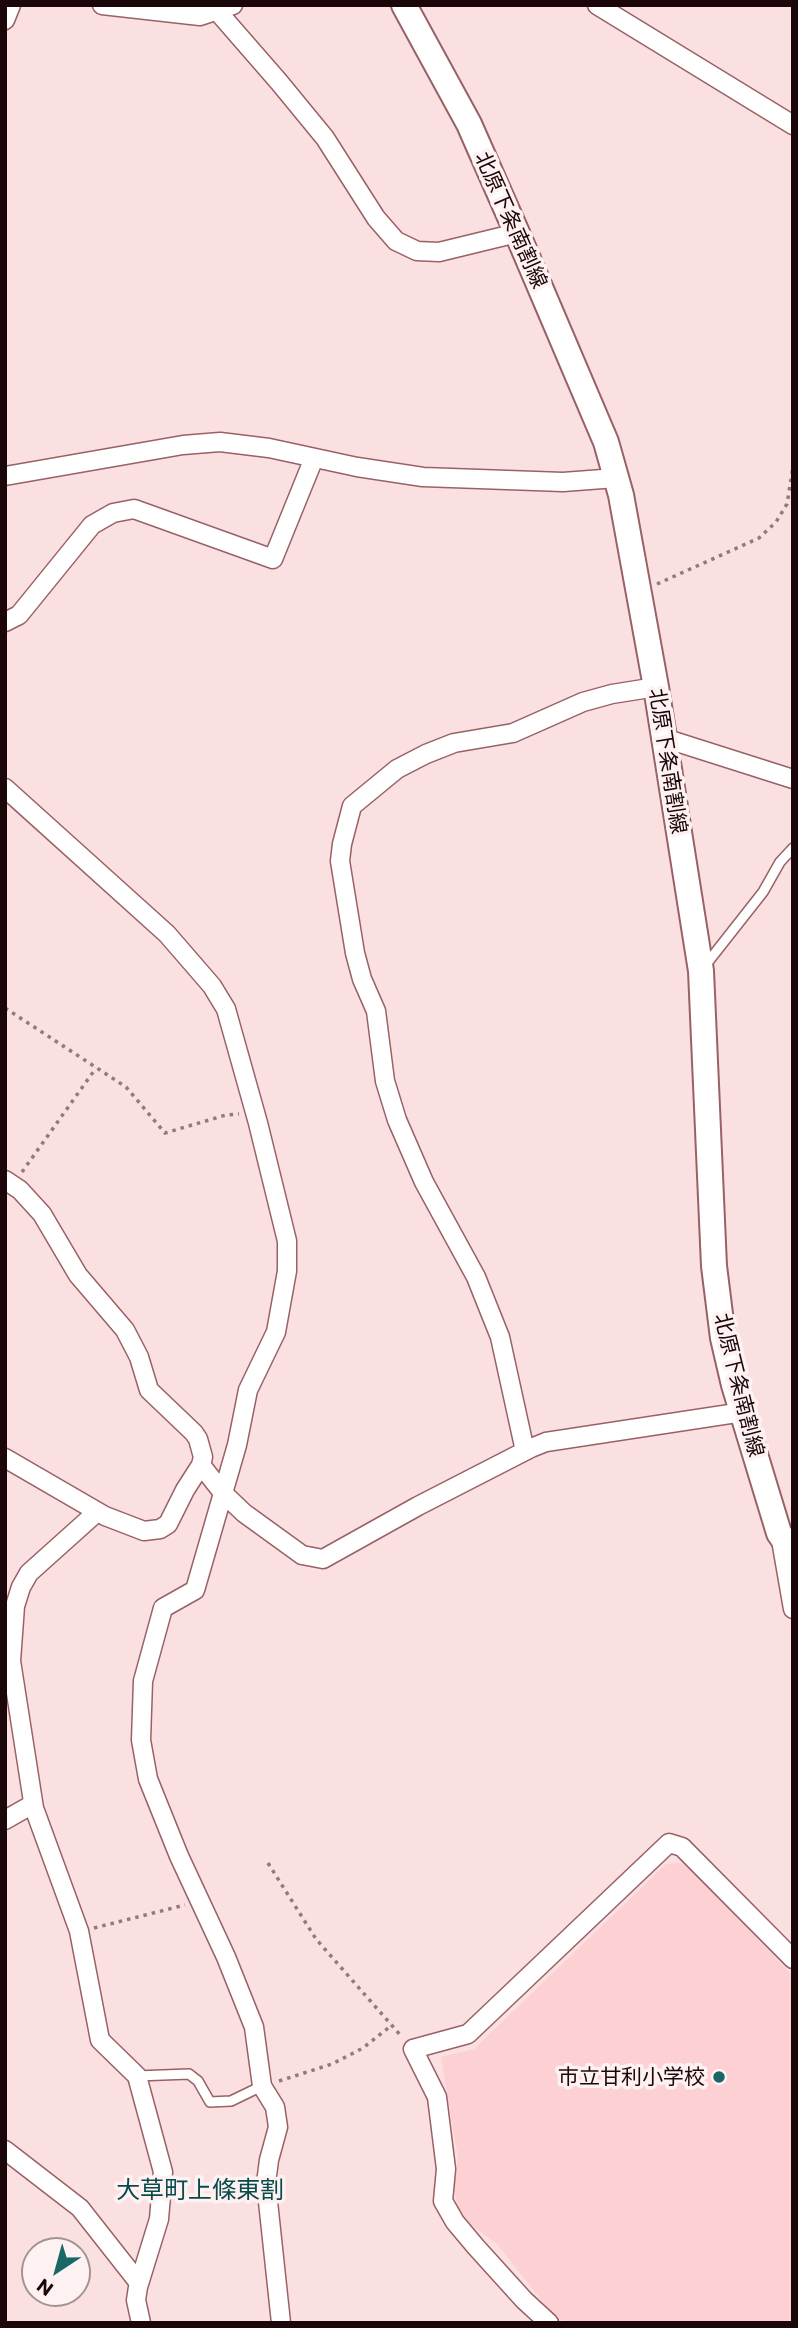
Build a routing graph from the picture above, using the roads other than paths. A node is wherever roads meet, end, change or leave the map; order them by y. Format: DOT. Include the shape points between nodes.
graph roads {
  1 [pos="11,5"];
  2 [pos="102,5"];
  3 [pos="404,5"];
  4 [pos="220,7"];
  5 [pos="609,8"];
  6 [pos="5,20"];
  7 [pos="793,125"];
  8 [pos="517,233"];
  9 [pos="314,458"];
  10 [pos="5,477"];
  11 [pos="616,478"];
  12 [pos="5,622"];
  13 [pos="656,687"];
  14 [pos="664,738"];
  15 [pos="793,779"];
  16 [pos="5,788"];
  17 [pos="793,848"];
  18 [pos="701,971"];
  19 [pos="9,1182"];
  20 [pos="743,1412"];
  21 [pos="525,1451"];
  22 [pos="5,1458"];
  23 [pos="201,1465"];
  24 [pos="223,1493"];
  25 [pos="97,1512"];
  26 [pos="786,1543"];
  27 [pos="793,1609"];
  28 [pos="33,1804"];
  29 [pos="5,1820"];
  30 [pos="793,1959"];
  31 [pos="137,2076"];
  32 [pos="262,2086"];
  33 [pos="5,2150"];
  34 [pos="139,2283"];
  35 [pos="141,2323"];
  36 [pos="281,2323"];
  37 [pos="549,2323"];
  1 -- 6 [label="street"];
  2 -- 4 [label="street" via="200,16"];
  3 -- 8 [label="main road, 北原下条南割線" via="469,124"];
  4 -- 8 [label="street" via="325,138 396,241 417,251 439,252"];
  5 -- 7 [label="street"];
  8 -- 11 [label="main road, 北原下条南割線" via="606,442"];
  9 -- 10 [label="street" via="220,442"];
  9 -- 11 [label="street" via="423,477 551,482"];
  9 -- 12 [label="street" via="273,559 134,509 113,513 92,525 19,615"];
  11 -- 13 [label="main road, 北原下条南割線"];
  13 -- 14 [label="main road, 北原下条南割線"];
  13 -- 21 [label="street" via="602,696 513,733 454,743 426,754 397,769 352,806 342,844 340,860 355,953 376,1011 384,1081 424,1182 476,1277 500,1337"];
  14 -- 15 [label="street"];
  14 -- 18 [label="main road, 北原下条南割線"];
  16 -- 24 [label="street" via="167,934 226,1009 287,1241 287,1271 276,1332 248,1390"];
  17 -- 18 [label="lane"];
  18 -- 20 [label="main road, 北原下条南割線" via="714,1266 723,1338"];
  19 -- 23 [label="street" via="41,1214 78,1275 125,1330 149,1390 198,1439"];
  20 -- 21 [label="street" via="546,1442"];
  20 -- 26 [label="main road, 北原下条南割線"];
  21 -- 24 [label="street" via="323,1559 302,1555"];
  22 -- 25 [label="street"];
  23 -- 24 [label="street"];
  23 -- 25 [label="street" via="168,1524 160,1529 144,1531"];
  24 -- 32 [label="street" via="195,1590 163,1608 143,1681 141,1740 148,1779 254,2026"];
  25 -- 28 [label="street" via="29,1573 15,1605 11,1661"];
  26 -- 27 [label="street"];
  28 -- 29 [label="street"];
  28 -- 31 [label="street" via="79,1931 100,2040"];
  30 -- 37 [label="street" via="682,1847 669,1843 468,2034 413,2049 437,2097 446,2169 443,2201 475,2248"];
  31 -- 32 [label="lane" via="189,2074 210,2102 231,2101"];
  31 -- 34 [label="street" via="163,2172 159,2219"];
  32 -- 36 [label="street" via="275,2107 278,2127 266,2183"];
  33 -- 34 [label="street" via="80,2208"];
  34 -- 35 [label="street" via="136,2300"];
}
